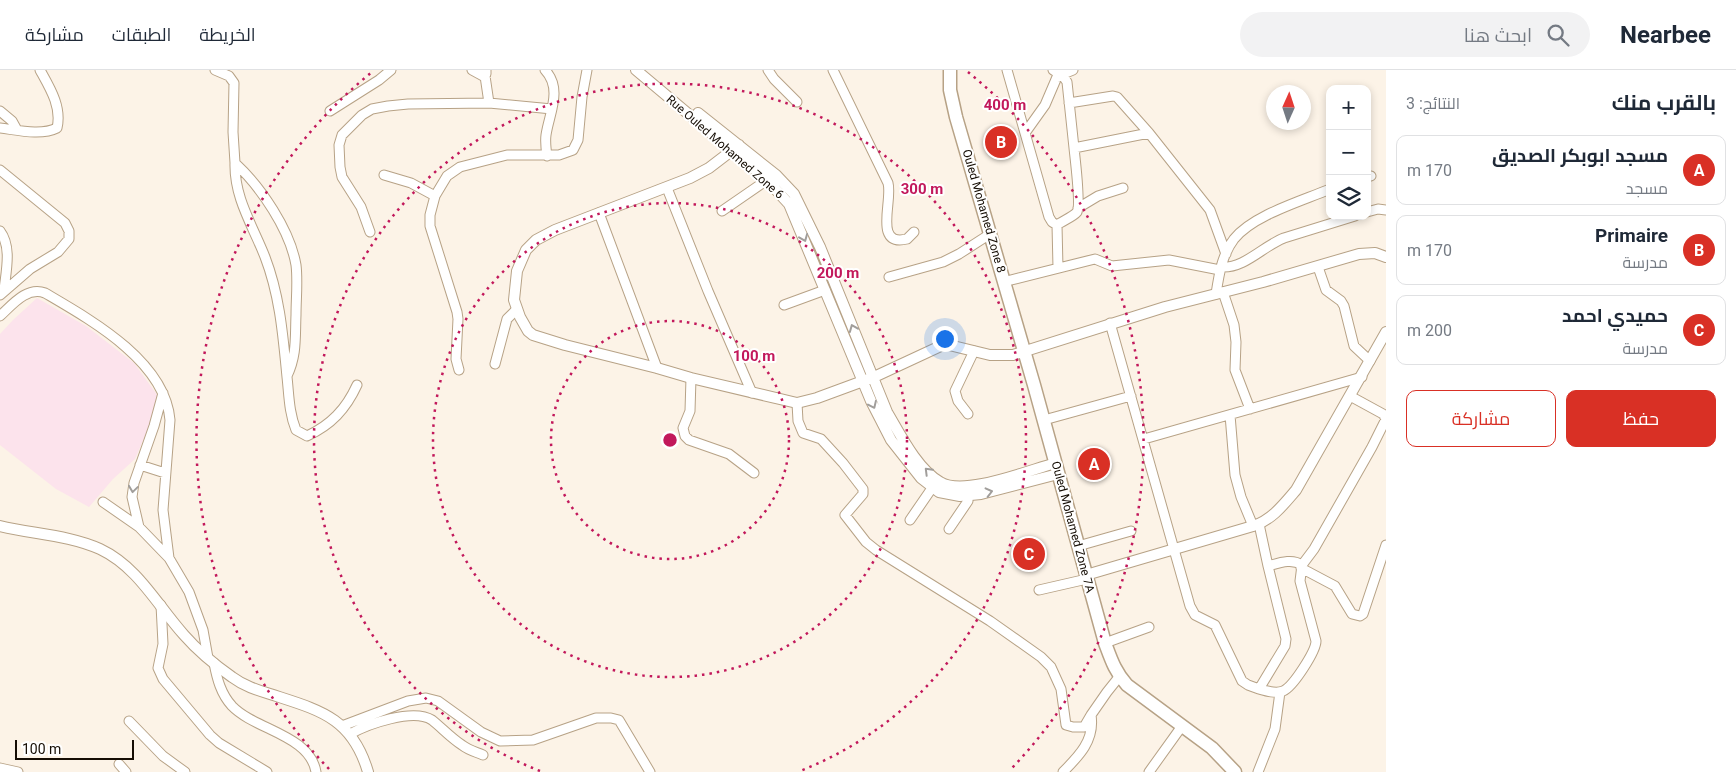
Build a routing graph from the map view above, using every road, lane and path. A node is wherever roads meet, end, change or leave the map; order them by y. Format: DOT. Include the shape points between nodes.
graph roads {
  1 [pos="40,70"];
  2 [pos="215,70"];
  3 [pos="390,70"];
  4 [pos="472,70"];
  5 [pos="545,70"];
  6 [pos="587,70"];
  7 [pos="636,70"];
  8 [pos="646,70"];
  9 [pos="768,70"];
  10 [pos="833,70"];
  11 [pos="950,70"];
  12 [pos="1007,70"];
  13 [pos="1073,70"];
  14 [pos="485,73"];
  15 [pos="1057,73"];
  16 [pos="797,102"];
  17 [pos="489,103"];
  18 [pos="1069,103"];
  19 [pos="552,109"];
  20 [pos="0,111"];
  21 [pos="330,111"];
  22 [pos="0,128"];
  23 [pos="17,130"];
  24 [pos="1148,133"];
  25 [pos="1025,134"];
  26 [pos="736,148"];
  27 [pos="1074,148"];
  28 [pos="547,156"];
  29 [pos="235,163"];
  30 [pos="0,170"];
  31 [pos="384,175"];
  32 [pos="766,180"];
  33 [pos="667,188"];
  34 [pos="1124,188"];
  35 [pos="1326,191"];
  36 [pos="435,196"];
  37 [pos="1078,208"];
  38 [pos="1386,210"];
  39 [pos="722,211"];
  40 [pos="1371,211"];
  41 [pos="599,213"];
  42 [pos="1342,220"];
  43 [pos="1057,225"];
  44 [pos="0,231"];
  45 [pos="370,232"];
  46 [pos="914,232"];
  47 [pos="990,234"];
  48 [pos="1226,254"];
  49 [pos="1386,257"];
  50 [pos="1318,266"];
  51 [pos="1058,268"];
  52 [pos="1220,268"];
  53 [pos="889,277"];
  54 [pos="1003,282"];
  55 [pos="825,290"];
  56 [pos="2,292"];
  57 [pos="1220,293"];
  58 [pos="784,305"];
  59 [pos="517,309"];
  60 [pos="0,316"];
  61 [pos="1110,323"];
  62 [pos="1386,332"];
  63 [pos="974,351"];
  64 [pos="1025,352"];
  65 [pos="1370,361"];
  66 [pos="495,364"];
  67 [pos="657,368"];
  68 [pos="459,370"];
  69 [pos="287,376"];
  70 [pos="1362,376"];
  71 [pos="691,378"];
  72 [pos="874,378"];
  73 [pos="863,382"];
  74 [pos="357,385"];
  75 [pos="163,392"];
  76 [pos="752,393"];
  77 [pos="1131,396"];
  78 [pos="1350,396"];
  79 [pos="798,403"];
  80 [pos="1250,409"];
  81 [pos="968,414"];
  82 [pos="1230,414"];
  83 [pos="1044,420"];
  84 [pos="154,426"];
  85 [pos="168,431"];
  86 [pos="1144,439"];
  87 [pos="140,465"];
  88 [pos="1057,469"];
  89 [pos="165,473"];
  90 [pos="754,473"];
  91 [pos="932,488"];
  92 [pos="968,496"];
  93 [pos="103,502"];
  94 [pos="910,520"];
  95 [pos="1256,525"];
  96 [pos="0,526"];
  97 [pos="139,527"];
  98 [pos="949,529"];
  99 [pos="1131,531"];
  100 [pos="1386,544"];
  101 [pos="1078,546"];
  102 [pos="1173,550"];
  103 [pos="169,558"];
  104 [pos="1268,566"];
  105 [pos="1302,566"];
  106 [pos="1086,577"];
  107 [pos="1039,590"];
  108 [pos="161,605"];
  109 [pos="1149,627"];
  110 [pos="1105,643"];
  111 [pos="211,661"];
  112 [pos="1119,677"];
  113 [pos="1259,688"];
  114 [pos="1280,692"];
  115 [pos="1091,715"];
  116 [pos="129,720"];
  117 [pos="1182,726"];
  118 [pos="346,730"];
  119 [pos="483,754"];
  120 [pos="119,764"];
  121 [pos="0,768"];
  122 [pos="18,772"];
  123 [pos="126,772"];
  124 [pos="185,772"];
  125 [pos="267,772"];
  126 [pos="316,772"];
  127 [pos="368,772"];
  128 [pos="650,772"];
  129 [pos="1063,772"];
  130 [pos="1149,772"];
  131 [pos="1235,772"];
  132 [pos="1258,772"];
  1 -- 23 [label="street" via="56,100 57,128 49,131"];
  2 -- 29 [label="street" via="229,76 234,84"];
  3 -- 21 [label="street"];
  4 -- 14 [label="street" via="481,76"];
  5 -- 19 [label="street" via="554,85"];
  6 -- 28 [label="street" via="575,147 570,153"];
  7 -- 26 [label="street, Rue Ouled Mohamed Zone 6"];
  8 -- 26 [label="street, Rue Ouled Mohamed Zone 6"];
  9 -- 16 [label="street"];
  10 -- 46 [label="street" via="888,183 887,232 897,240 907,239"];
  11 -- 47 [label="main road, Ouled Mohamed Zone 8" via="950,90 956,117"];
  12 -- 25 [label="street"];
  13 -- 15 [label="street"];
  14 -- 17 [label="street"];
  15 -- 18 [label="street" via="1066,80"];
  15 -- 25 [label="street" via="1045,105"];
  17 -- 19 [label="street"];
  17 -- 45 [label="street" via="388,106 366,112 344,132 339,145 341,174 361,207"];
  18 -- 24 [label="street" via="1117,97"];
  18 -- 27 [label="street"];
  19 -- 28 [label="street" via="546,139"];
  20 -- 23 [label="street"];
  22 -- 23 [label="street"];
  24 -- 27 [label="street"];
  24 -- 48 [label="street" via="1210,210"];
  25 -- 43 [label="street" via="1049,217"];
  26 -- 32 [label="street, Rue Ouled Mohamed Zone 6"];
  26 -- 33 [label="street" via="690,178"];
  72 -- 26 [label="street, Rue Ouled Mohamed Zone 6, one-way" via="820,247 794,194 776,175"];
  27 -- 37 [label="street"];
  28 -- 36 [label="street" via="507,155 460,168 447,176"];
  29 -- 69 [label="street" via="238,193 266,258 280,311"];
  29 -- 69 [label="street" via="271,206 296,264 295,354"];
  30 -- 56 [label="street" via="64,223 69,236 68,242 58,252"];
  31 -- 36 [label="street" via="411,182"];
  32 -- 39 [label="street"];
  32 -- 55 [label="street, Rue Ouled Mohamed Zone 6, one-way" via="794,212"];
  33 -- 41 [label="street"];
  33 -- 76 [label="street"];
  34 -- 37 [label="street" via="1098,196"];
  35 -- 48 [label="street" via="1260,219 1238,235"];
  36 -- 68 [label="street" via="430,226 457,312 456,359"];
  37 -- 43 [label="street"];
  38 -- 40 [label="street"];
  41 -- 59 [label="street" via="545,234 529,246 517,271 514,294"];
  41 -- 67 [label="street"];
  42 -- 52 [label="street" via="1284,238 1240,263"];
  43 -- 51 [label="street"];
  44 -- 56 [label="street" via="7,248"];
  47 -- 53 [label="street" via="943,262"];
  47 -- 54 [label="main road, Ouled Mohamed Zone 8"];
  48 -- 52 [label="street"];
  49 -- 50 [label="street" via="1366,253"];
  50 -- 57 [label="street"];
  50 -- 65 [label="street" via="1326,290 1342,301 1354,346"];
  51 -- 52 [label="street" via="1091,259 1112,266 1169,260"];
  51 -- 54 [label="street"];
  52 -- 57 [label="street"];
  54 -- 64 [label="main road, Ouled Mohamed Zone 8"];
  55 -- 58 [label="street"];
  55 -- 73 [label="street, Rue Ouled Mohamed Zone 6"];
  57 -- 61 [label="street"];
  57 -- 80 [label="street" via="1234,325 1235,370"];
  59 -- 66 [label="street" via="507,319"];
  59 -- 67 [label="street" via="533,335"];
  60 -- 75 [label="street" via="25,295 34,291 45,293 88,319 124,347 156,380"];
  61 -- 64 [label="street"];
  61 -- 77 [label="street"];
  62 -- 65 [label="street"];
  63 -- 64 [label="street" via="990,355"];
  63 -- 72 [label="street" via="944,344"];
  63 -- 81 [label="street" via="955,391"];
  64 -- 83 [label="main road, Ouled Mohamed Zone 7A"];
  65 -- 70 [label="street"];
  67 -- 71 [label="street"];
  69 -- 74 [label="street" via="292,421 296,430 307,436 322,430 340,414"];
  70 -- 78 [label="street"];
  70 -- 80 [label="street"];
  71 -- 76 [label="street"];
  71 -- 90 [label="street" via="690,411 683,428 685,436 729,454"];
  72 -- 73 [label="street"];
  88 -- 72 [label="street, Rue Ouled Mohamed Zone 6, one-way" via="979,485 958,487 940,482 924,468 901,436 887,412"];
  73 -- 79 [label="street"];
  73 -- 91 [label="street, Rue Ouled Mohamed Zone 6, one-way" via="891,440"];
  75 -- 84 [label="street"];
  75 -- 85 [label="street" via="169,413"];
  76 -- 79 [label="street"];
  77 -- 83 [label="street"];
  77 -- 86 [label="street"];
  78 -- 95 [label="street" via="1296,490 1281,509"];
  78 -- 105 [label="street" via="1385,416 1385,421"];
  79 -- 115 [label="street" via="798,421 804,433 820,439 844,463 863,489 864,494 845,515 866,542 990,620 1041,657 1051,667 1061,689 1066,724 1084,727"];
  80 -- 82 [label="street"];
  82 -- 86 [label="street"];
  82 -- 95 [label="street" via="1235,475 1241,497"];
  83 -- 88 [label="main road, Ouled Mohamed Zone 7A"];
  84 -- 85 [label="street"];
  84 -- 87 [label="street"];
  85 -- 89 [label="street"];
  86 -- 102 [label="street"];
  87 -- 89 [label="street"];
  87 -- 97 [label="street, one-way" via="132,492"];
  92 -- 88 [label="street, Rue Ouled Mohamed Zone 6, one-way"];
  88 -- 101 [label="main road, Ouled Mohamed Zone 7A"];
  89 -- 103 [label="street" via="163,516"];
  91 -- 92 [label="street, Rue Ouled Mohamed Zone 6" via="944,494"];
  91 -- 94 [label="street"];
  92 -- 98 [label="street"];
  93 -- 97 [label="street"];
  95 -- 102 [label="street"];
  95 -- 104 [label="street"];
  96 -- 108 [label="street" via="100,549 132,572"];
  97 -- 103 [label="street"];
  99 -- 101 [label="street"];
  100 -- 105 [label="street" via="1362,616 1352,614 1335,586"];
  101 -- 106 [label="main road, Ouled Mohamed Zone 7A"];
  102 -- 106 [label="street"];
  102 -- 113 [label="street" via="1193,612 1215,625 1242,680"];
  103 -- 111 [label="street" via="194,604"];
  104 -- 105 [label="street" via="1291,561"];
  104 -- 113 [label="street" via="1286,643"];
  105 -- 114 [label="street" via="1300,581 1316,644 1296,678"];
  106 -- 107 [label="street"];
  106 -- 110 [label="main road, Ouled Mohamed Zone 7A"];
  108 -- 111 [label="street" via="183,634"];
  108 -- 125 [label="street" via="163,650 158,668 163,679 210,735"];
  109 -- 110 [label="street"];
  110 -- 112 [label="main road, Ouled Mohamed Zone 7A"];
  111 -- 118 [label="street" via="246,686 316,710"];
  111 -- 126 [label="street" via="232,706 299,746 309,755"];
  112 -- 115 [label="street"];
  112 -- 117 [label="main road, Ouled Mohamed Zone 7A"];
  113 -- 114 [label="street"];
  114 -- 132 [label="street" via="1275,729"];
  115 -- 129 [label="street" via="1089,739"];
  116 -- 124 [label="street" via="163,756"];
  117 -- 130 [label="street"];
  117 -- 131 [label="main road, Ouled Mohamed Zone 7A" via="1212,748"];
  118 -- 119 [label="street" via="418,715 431,720 462,746"];
  118 -- 127 [label="street" via="363,757"];
  118 -- 128 [label="street" via="408,701 426,698 438,701 481,732 500,741 533,740 596,718 610,718 620,720"];
  120 -- 123 [label="street"];
  121 -- 122 [label="street"];
}
